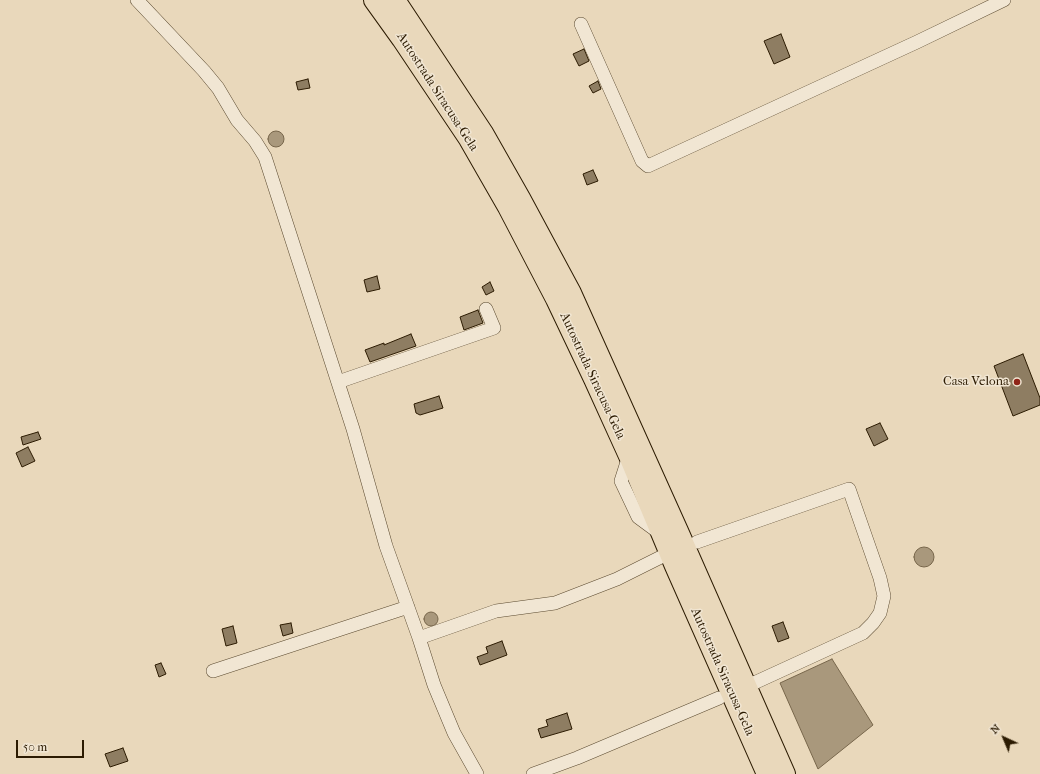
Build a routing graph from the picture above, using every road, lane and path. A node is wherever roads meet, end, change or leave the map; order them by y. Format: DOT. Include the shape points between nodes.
graph roads {
  1 [pos="137,0"];
  2 [pos="374,0"];
  3 [pos="395,0"];
  4 [pos="1004,0"];
  5 [pos="581,24"];
  6 [pos="486,309"];
  7 [pos="338,382"];
  8 [pos="697,542"];
  9 [pos="660,557"];
  10 [pos="408,607"];
  11 [pos="419,638"];
  12 [pos="213,671"];
  13 [pos="754,683"];
  14 [pos="719,698"];
  15 [pos="477,774"];
  16 [pos="533,774"];
  17 [pos="767,774"];
  18 [pos="786,774"];
  1 -- 7 [label="street" via="218,88 237,120 265,157"];
  2 -- 17 [label="highway, Autostrada Siracusa-Gela" via="469,139 556,299 629,456"];
  3 -- 18 [label="highway, Autostrada Siracusa-Gela" via="483,133 571,293"];
  4 -- 5 [label="street" via="648,166 642,161"];
  6 -- 7 [label="street" via="494,328"];
  7 -- 10 [label="street" via="386,546"];
  8 -- 13 [label="street" via="850,489 880,578 884,596 880,613 863,633"];
  9 -- 11 [label="street" via="617,579 555,602 496,611"];
  10 -- 11 [label="street"];
  10 -- 12 [label="street"];
  11 -- 15 [label="street" via="434,686 454,733"];
  14 -- 16 [label="street"];
}
